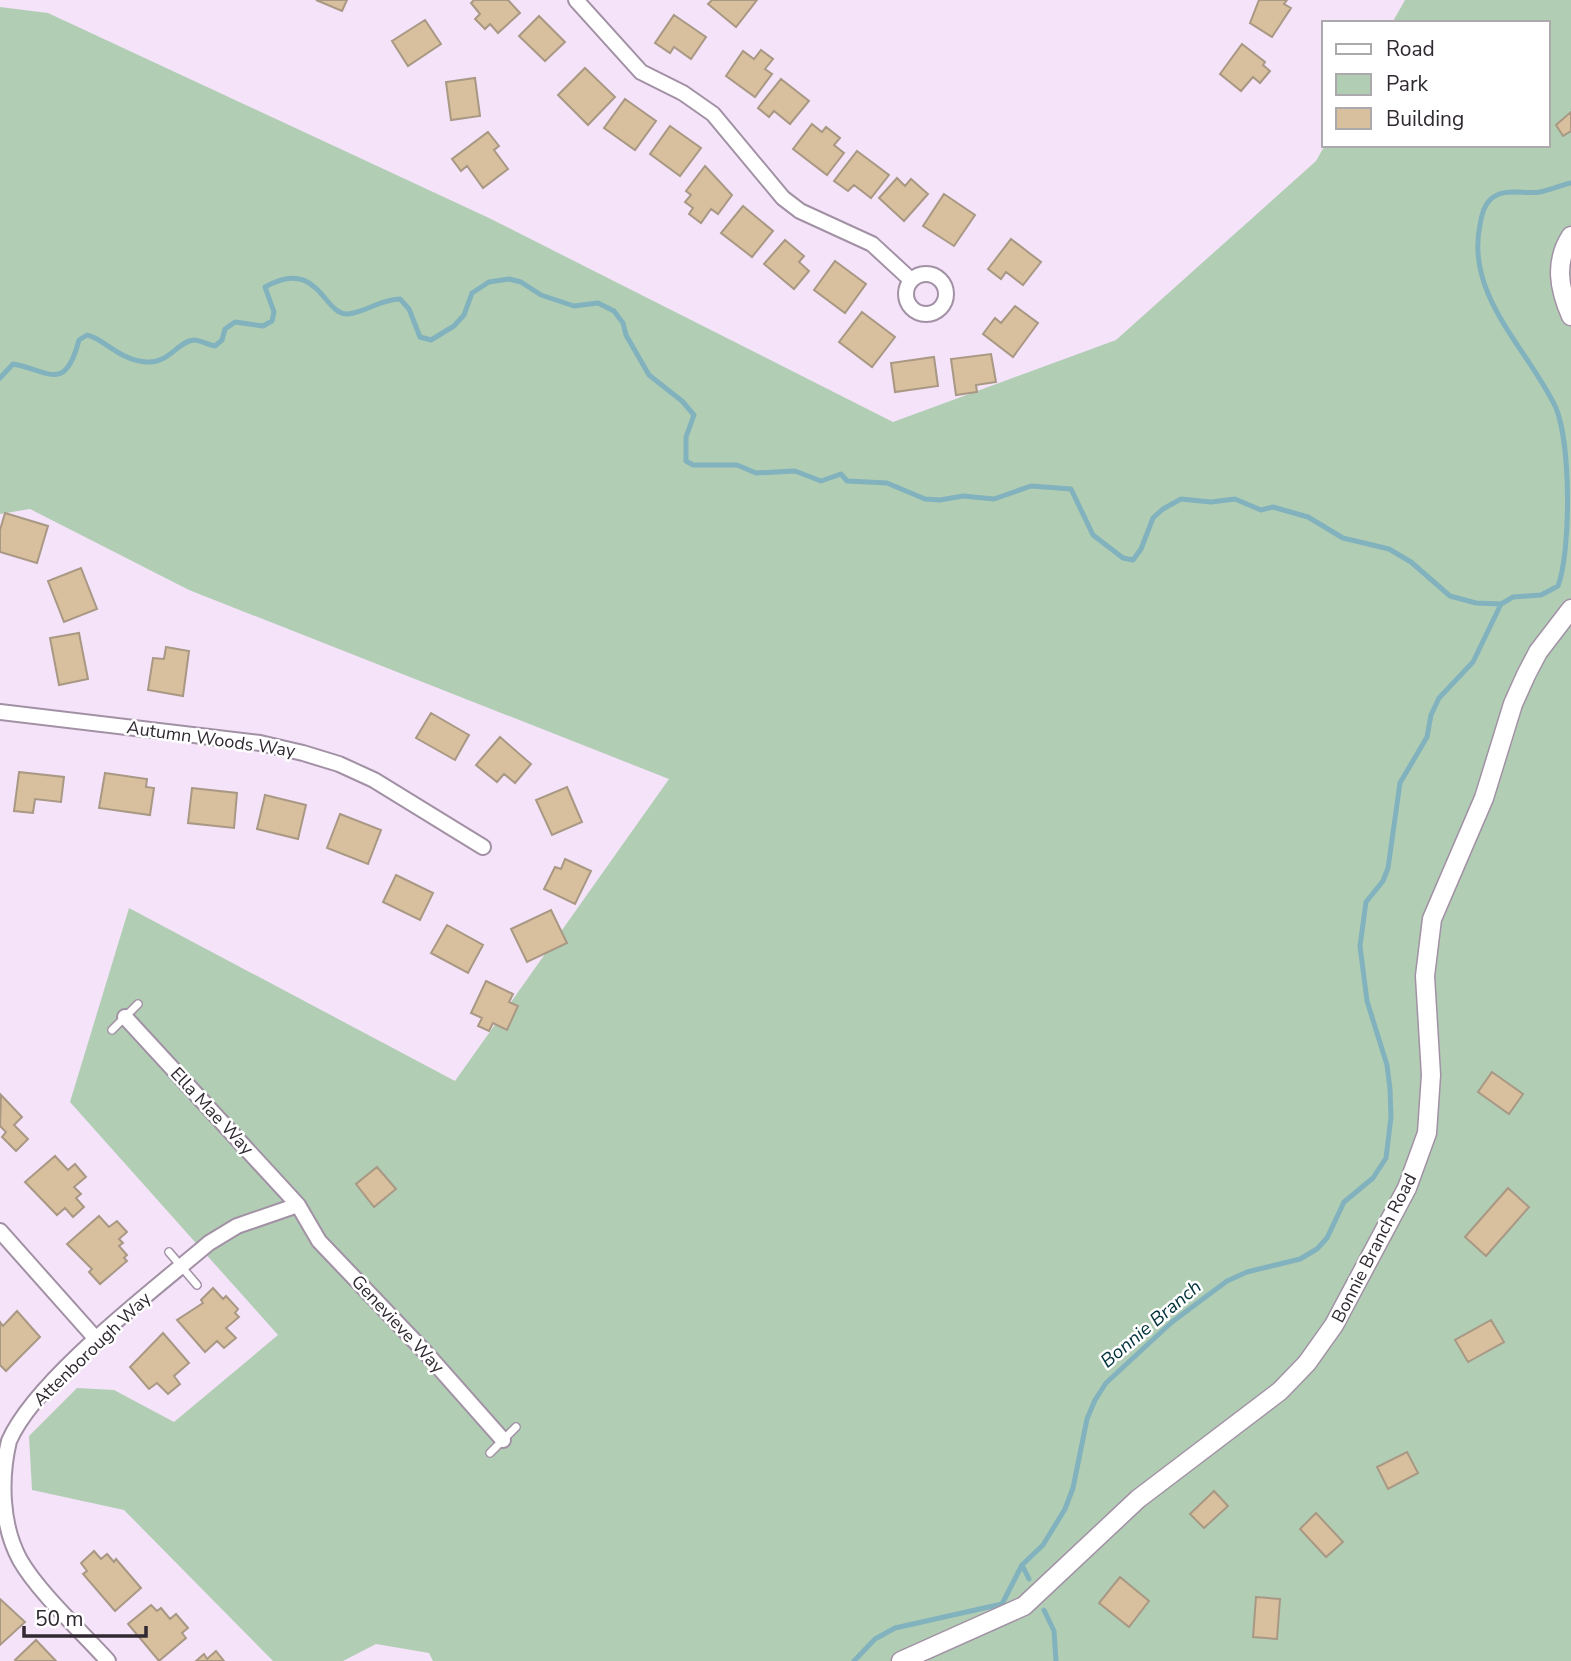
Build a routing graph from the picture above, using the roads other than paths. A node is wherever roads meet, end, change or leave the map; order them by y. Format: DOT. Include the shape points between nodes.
graph roads {
  1 [pos="576,0"];
  2 [pos="1571,236"];
  3 [pos="911,280"];
  4 [pos="1571,316"];
  5 [pos="1571,608"];
  6 [pos="0,712"];
  7 [pos="483,847"];
  8 [pos="138,1004"];
  9 [pos="125,1017"];
  10 [pos="112,1030"];
  11 [pos="298,1205"];
  12 [pos="0,1231"];
  13 [pos="169,1252"];
  14 [pos="181,1266"];
  15 [pos="197,1285"];
  16 [pos="97,1340"];
  17 [pos="516,1427"];
  18 [pos="503,1440"];
  19 [pos="490,1453"];
  20 [pos="108,1661"];
  21 [pos="901,1661"];
  1 -- 3 [label="street" via="641,72 713,114 783,198 800,211 872,244"];
  2 -- 4 [label="street" via="1559,262"];
  5 -- 21 [label="street, Bonnie Branch Road" via="1538,652 1513,704 1484,797 1432,919 1425,976 1431,1075 1427,1133 1407,1188 1334,1325 1280,1391 1138,1499 1024,1606"];
  6 -- 7 [label="street, Autumn Woods Way" via="260,743 303,753 374,780"];
  8 -- 9 [label="lane"];
  9 -- 10 [label="lane"];
  9 -- 11 [label="street, Ella Mae Way"];
  11 -- 14 [label="street, Attenborough Way" via="237,1226"];
  11 -- 18 [label="street, Genevieve Way" via="320,1241"];
  12 -- 16 [label="street"];
  13 -- 14 [label="lane"];
  14 -- 15 [label="lane"];
  14 -- 16 [label="street, Attenborough Way"];
  16 -- 20 [label="street, Attenborough Way" via="25,1414 9,1441 0,1492 21,1562"];
  17 -- 18 [label="lane"];
  18 -- 19 [label="lane"];
}
